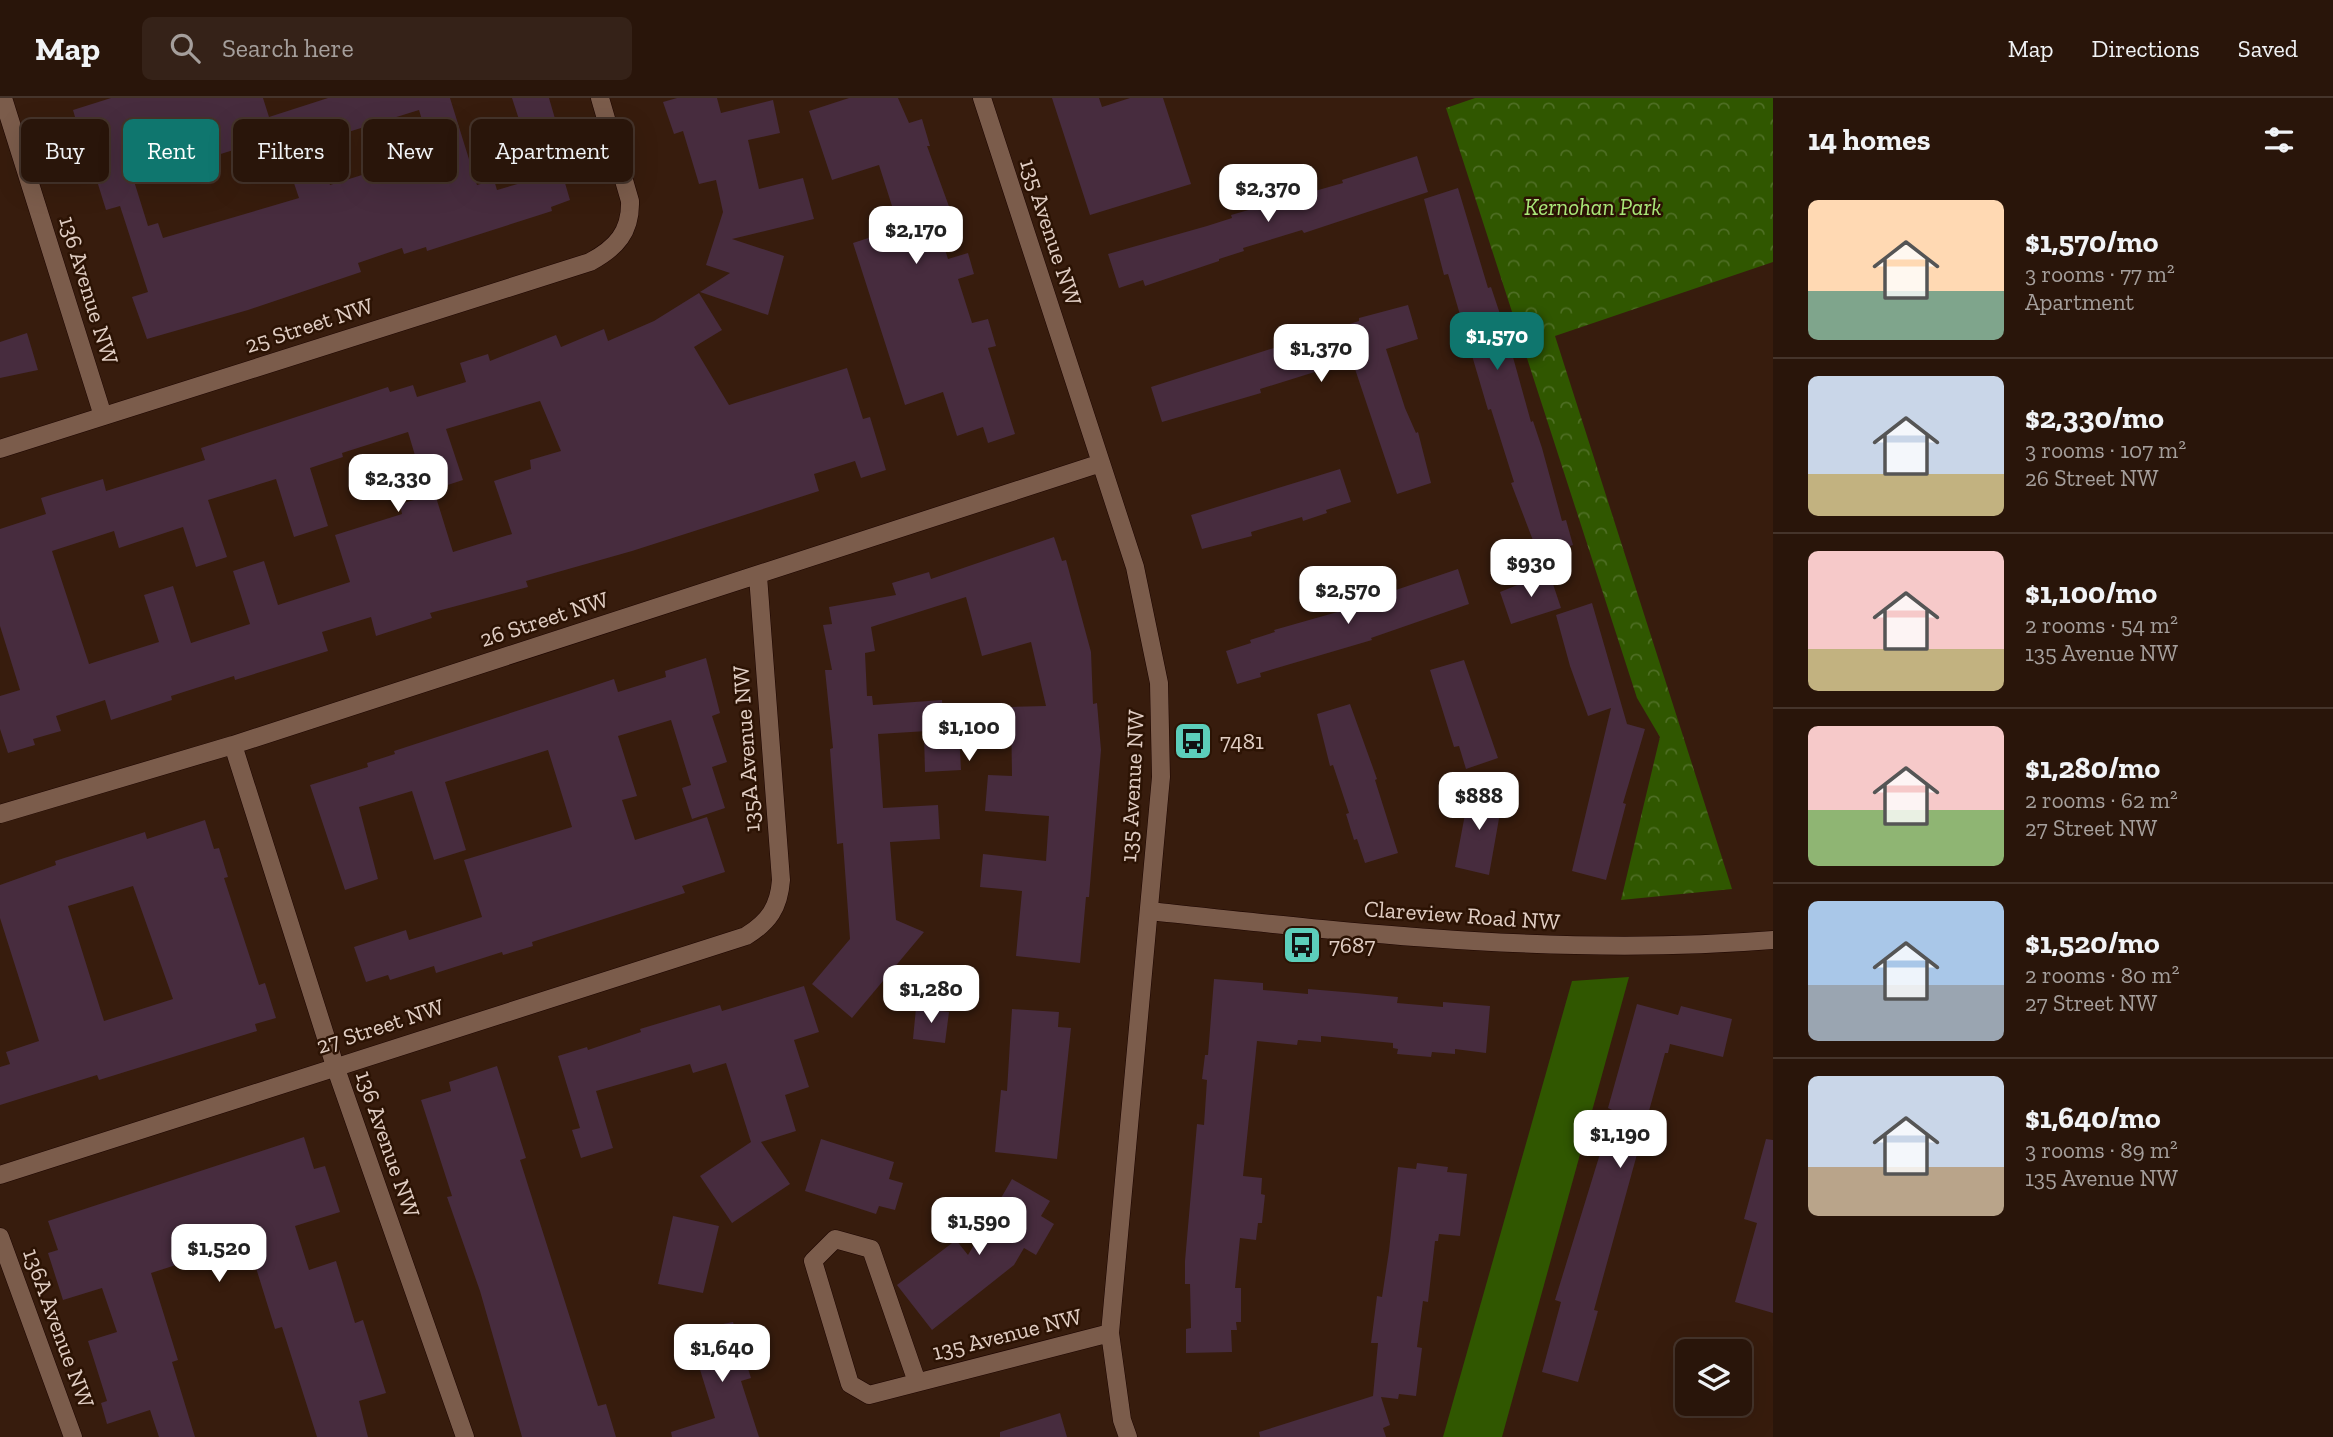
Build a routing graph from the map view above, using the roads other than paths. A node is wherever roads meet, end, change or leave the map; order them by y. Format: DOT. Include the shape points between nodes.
graph roads {
  1 [pos="3,98"];
  2 [pos="600,98"];
  3 [pos="982,98"];
  4 [pos="103,416"];
  5 [pos="0,449"];
  6 [pos="1101,463"];
  7 [pos="758,576"];
  8 [pos="233,745"];
  9 [pos="0,814"];
  10 [pos="1149,911"];
  11 [pos="770,917"];
  12 [pos="1773,940"];
  13 [pos="335,1066"];
  14 [pos="0,1175"];
  15 [pos="0,1237"];
  16 [pos="1110,1333"];
  17 [pos="916,1382"];
  18 [pos="73,1437"];
  19 [pos="465,1437"];
  20 [pos="1128,1437"];
  1 -- 4 [label="street, 136 Avenue NW"];
  2 -- 4 [label="street, 25 Street NW" via="628,185 631,216 616,246 590,262"];
  3 -- 6 [label="street, 135 Avenue NW"];
  4 -- 5 [label="street, 25 Street NW"];
  6 -- 7 [label="street, 26 Street NW"];
  6 -- 10 [label="street, 135 Avenue NW" via="1135,566 1159,683 1161,777"];
  7 -- 8 [label="street, 26 Street NW"];
  7 -- 11 [label="street, 135A Avenue NW" via="781,880 780,900"];
  8 -- 9 [label="street, 26 Street NW"];
  8 -- 13 [label="street, 136 Avenue NW"];
  10 -- 12 [label="street, Clareview Road NW" via="1543,946 1601,948"];
  10 -- 16 [label="street, 135 Avenue NW"];
  11 -- 13 [label="street, 27 Street NW" via="746,936"];
  13 -- 14 [label="street, 27 Street NW"];
  13 -- 19 [label="street, 136 Avenue NW"];
  15 -- 18 [label="street, 136A Avenue NW"];
  16 -- 17 [label="street, 135 Avenue NW"];
  16 -- 20 [label="street, 135 Avenue NW"];
  17 -- 17 [label="street, 135 Avenue NW" via="869,1395 850,1384 813,1261 835,1238 871,1249"];
}
